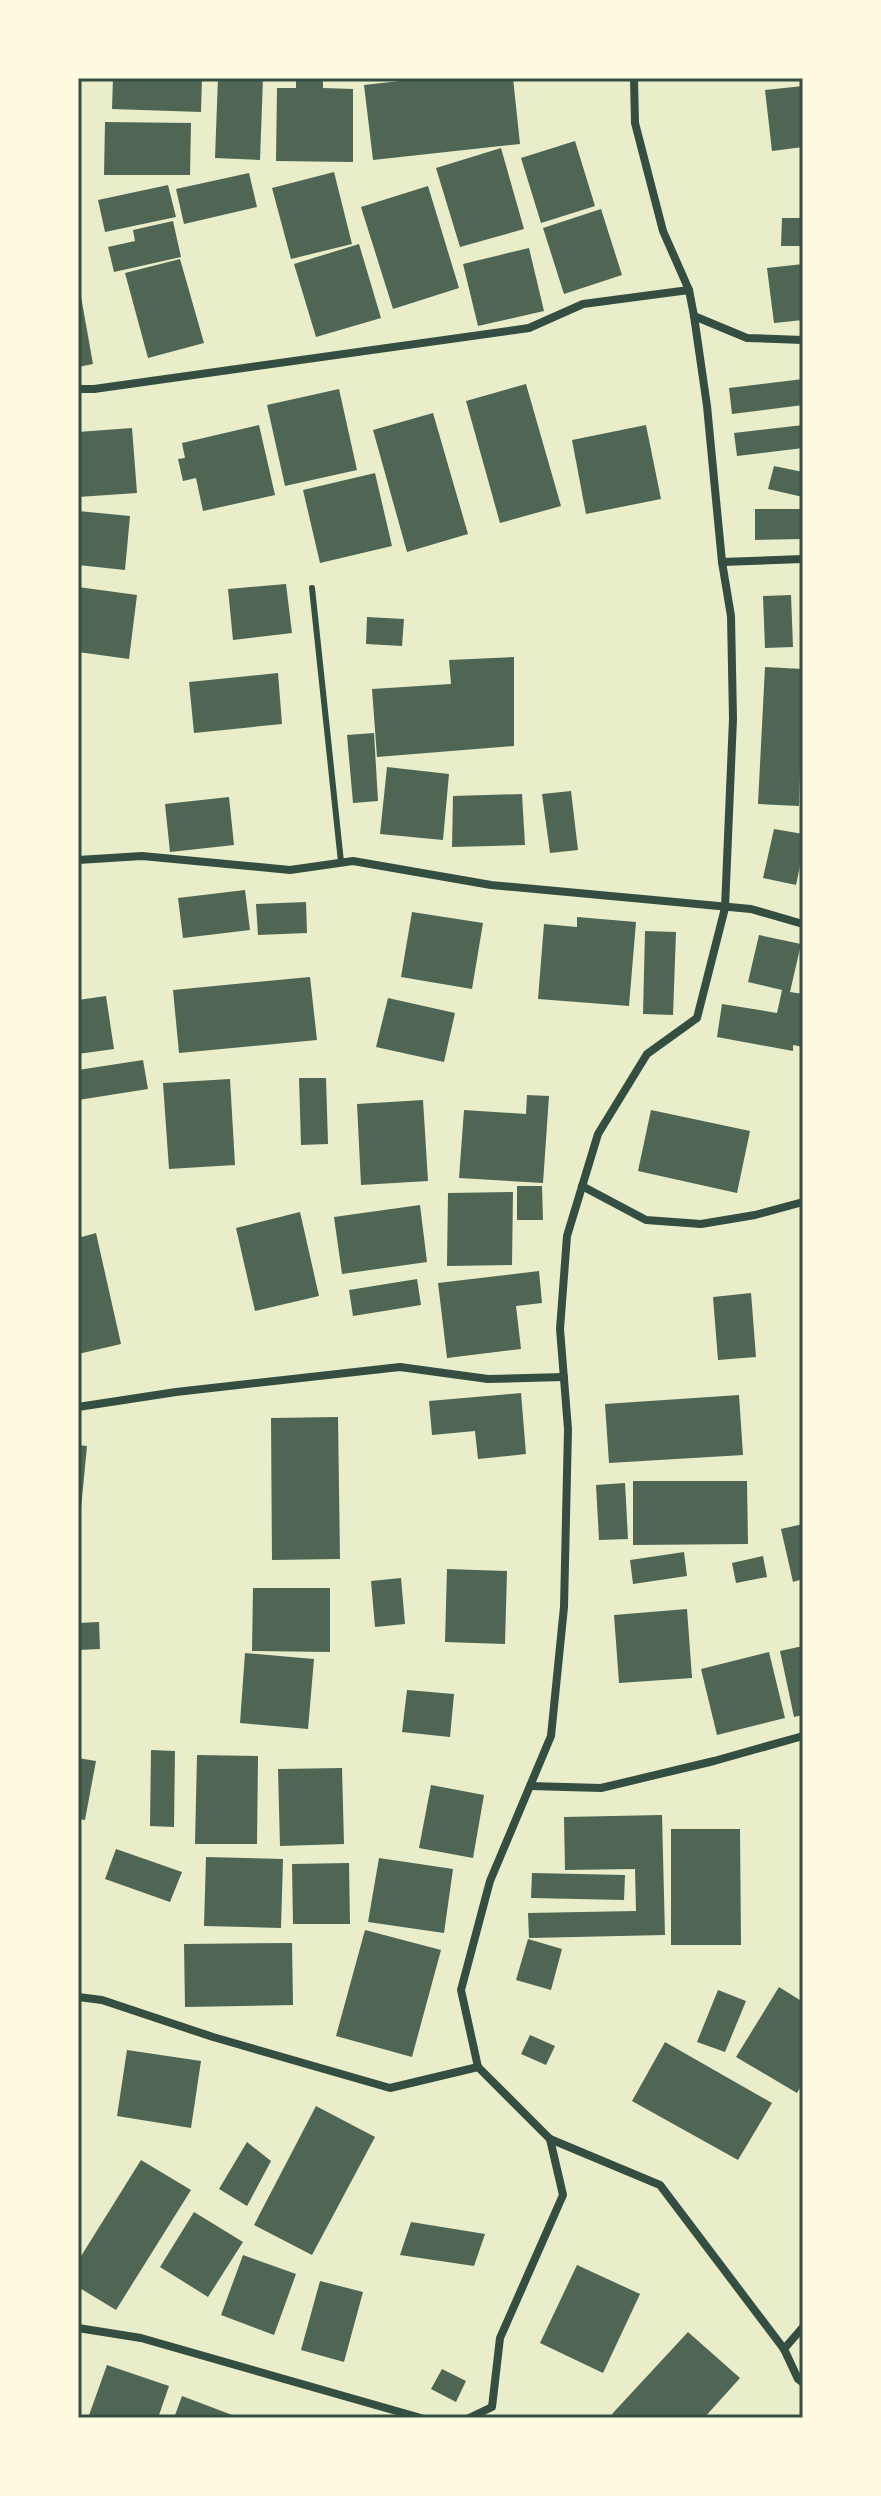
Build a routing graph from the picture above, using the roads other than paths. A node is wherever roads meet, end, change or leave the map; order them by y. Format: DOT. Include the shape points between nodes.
graph roads {
  1 [pos="634,78"];
  2 [pos="689,290"];
  3 [pos="694,316"];
  4 [pos="803,340"];
  5 [pos="78,389"];
  6 [pos="803,559"];
  7 [pos="722,562"];
  8 [pos="312,588"];
  9 [pos="78,860"];
  10 [pos="341,862"];
  11 [pos="725,908"];
  12 [pos="803,924"];
  13 [pos="582,1186"];
  14 [pos="803,1202"];
  15 [pos="564,1377"];
  16 [pos="78,1407"];
  17 [pos="803,1736"];
  18 [pos="530,1786"];
  19 [pos="78,1997"];
  20 [pos="478,2067"];
  21 [pos="550,2139"];
  22 [pos="803,2327"];
  23 [pos="78,2328"];
  24 [pos="784,2349"];
  25 [pos="803,2383"];
  26 [pos="421,2418"];
  27 [pos="469,2418"];
  1 -- 2 [label="street" via="635,123 663,231"];
  2 -- 3 [label="street"];
  2 -- 5 [label="street" via="583,304 529,328"];
  3 -- 4 [label="street" via="747,338"];
  3 -- 7 [label="street"];
  6 -- 7 [label="street"];
  7 -- 11 [label="street" via="731,616 733,719"];
  8 -- 10 [label="lane"];
  9 -- 10 [label="street" via="142,856 290,870"];
  10 -- 11 [label="street" via="491,885"];
  11 -- 12 [label="street" via="751,909"];
  11 -- 13 [label="street" via="697,1018 647,1054 598,1134"];
  13 -- 14 [label="street" via="646,1220 701,1224"];
  13 -- 15 [label="street" via="567,1236 560,1329"];
  15 -- 16 [label="street" via="488,1379 400,1367"];
  15 -- 18 [label="street" via="564,1607 551,1736"];
  17 -- 18 [label="street" via="601,1788"];
  18 -- 20 [label="street" via="490,1881 461,1990"];
  19 -- 20 [label="street" via="390,2088"];
  20 -- 21 [label="street"];
  21 -- 24 [label="street" via="660,2185"];
  21 -- 27 [label="street" via="563,2195 500,2338 492,2407"];
  22 -- 24 [label="street"];
  23 -- 26 [label="street" via="141,2338"];
  24 -- 25 [label="street"];
}
